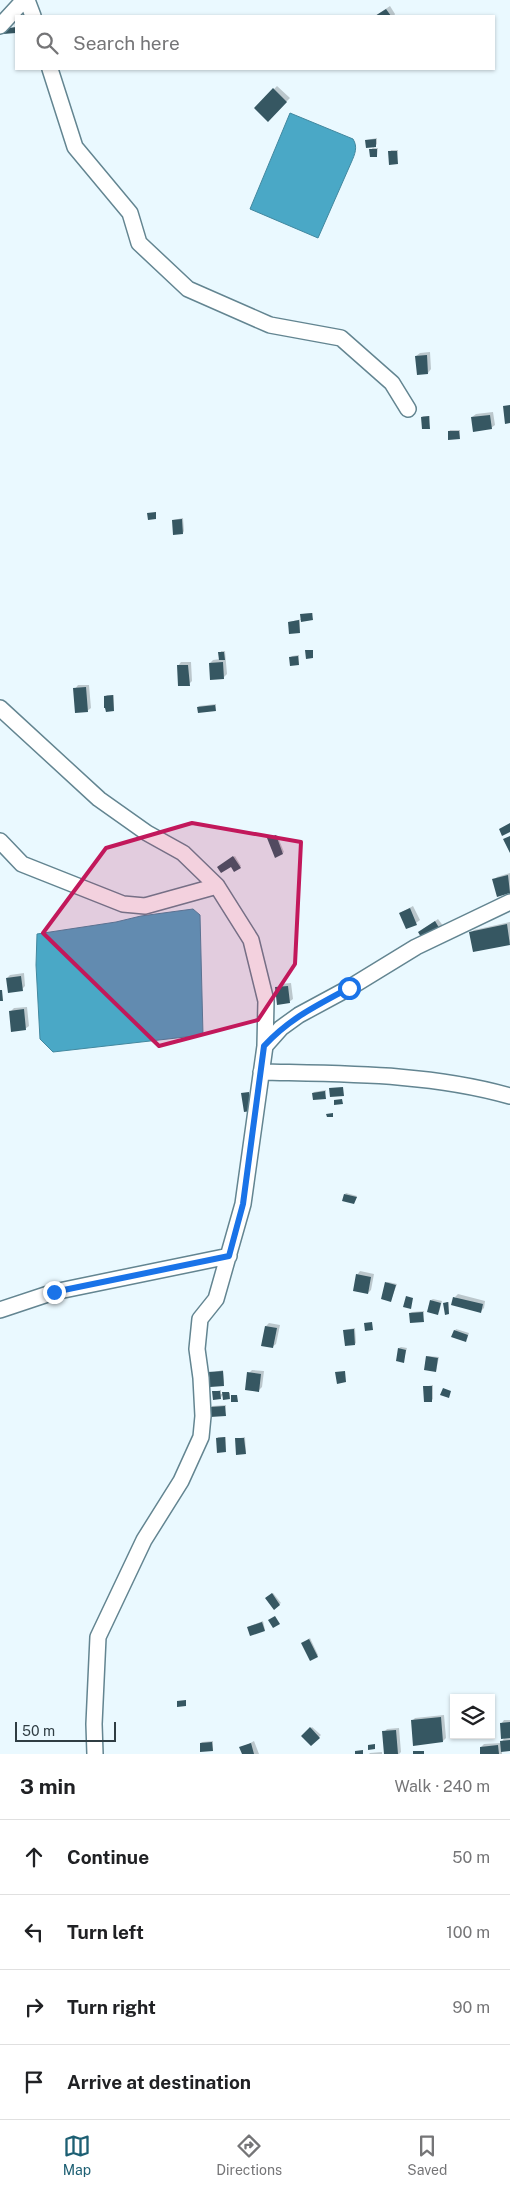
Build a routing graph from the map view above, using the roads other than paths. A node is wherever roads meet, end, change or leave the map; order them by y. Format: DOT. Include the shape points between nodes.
graph roads {
  1 [pos="26,0"];
  2 [pos="33,15"];
  3 [pos="0,26"];
  4 [pos="50,70"];
  5 [pos="408,409"];
  6 [pos="0,708"];
  7 [pos="0,841"];
  8 [pos="217,886"];
  9 [pos="510,902"];
  10 [pos="264,1046"];
  11 [pos="261,1072"];
  12 [pos="510,1096"];
  13 [pos="229,1256"];
  14 [pos="0,1310"];
  15 [pos="96,1754"];
  1 -- 2 [label="street"];
  1 -- 3 [label="street"];
  4 -- 5 [label="street" via="75,147 130,213 139,243 188,289 270,324 341,338 392,383"];
  6 -- 8 [label="street" via="99,799 147,833 183,853"];
  7 -- 8 [label="street" via="22,864 124,904 145,906"];
  8 -- 10 [label="street" via="251,940 266,1001"];
  9 -- 10 [label="street" via="416,947 299,1015"];
  10 -- 11 [label="street"];
  11 -- 12 [label="street" via="409,1078 464,1085"];
  11 -- 13 [label="street" via="243,1204"];
  13 -- 14 [label="street" via="54,1292"];
  13 -- 15 [label="street" via="216,1300 200,1319 197,1349 201,1437 181,1480 144,1540 98,1637 94,1724"];
}
